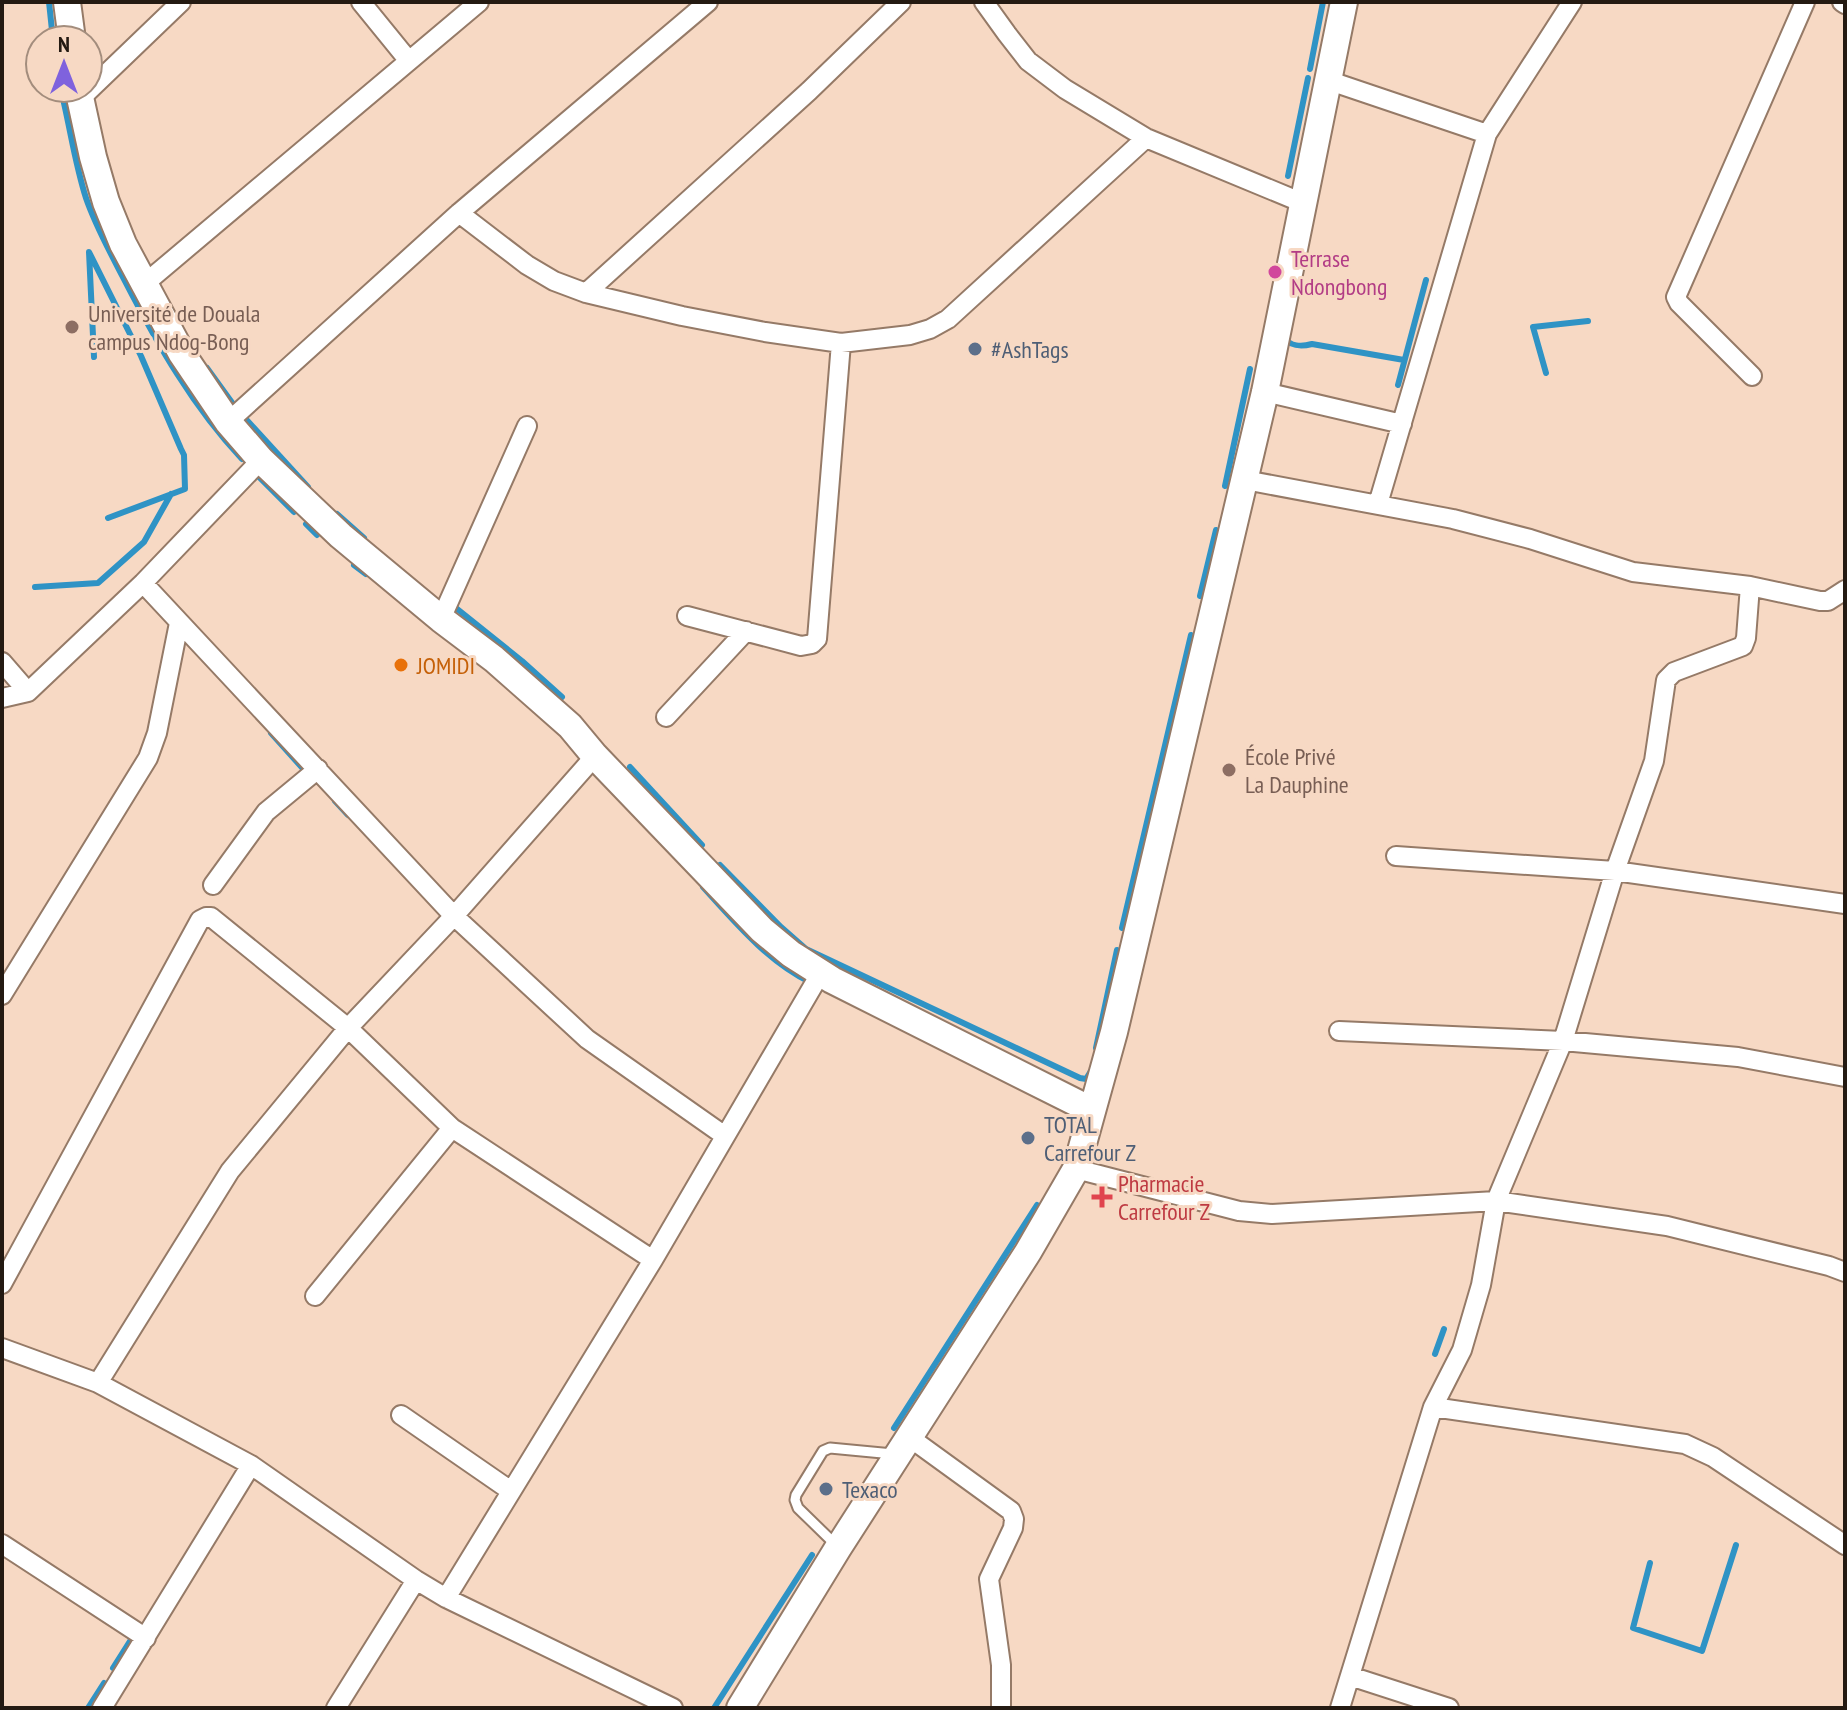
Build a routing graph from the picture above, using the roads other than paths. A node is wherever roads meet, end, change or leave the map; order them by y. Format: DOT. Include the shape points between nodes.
graph roads {
  1 [pos="67,2"];
  2 [pos="181,2"];
  3 [pos="361,2"];
  4 [pos="479,2"];
  5 [pos="708,2"];
  6 [pos="901,2"];
  7 [pos="984,2"];
  8 [pos="1344,2"];
  9 [pos="1572,2"];
  10 [pos="1805,2"];
  11 [pos="70,24"];
  12 [pos="409,61"];
  13 [pos="104,71"];
  14 [pos="1327,80"];
  15 [pos="82,104"];
  16 [pos="1487,134"];
  17 [pos="1146,138"];
  18 [pos="1303,203"];
  19 [pos="459,213"];
  20 [pos="143,285"];
  21 [pos="586,293"];
  22 [pos="841,343"];
  23 [pos="1752,376"];
  24 [pos="1265,392"];
  25 [pos="228,422"];
  26 [pos="1402,424"];
  27 [pos="527,426"];
  28 [pos="261,460"];
  29 [pos="1245,480"];
  30 [pos="1378,504"];
  31 [pos="143,583"];
  32 [pos="1750,586"];
  33 [pos="1845,590"];
  34 [pos="687,616"];
  35 [pos="441,619"];
  36 [pos="179,623"];
  37 [pos="746,631"];
  38 [pos="2,662"];
  39 [pos="28,692"];
  40 [pos="2,698"];
  41 [pos="666,717"];
  42 [pos="595,756"];
  43 [pos="318,769"];
  44 [pos="1396,856"];
  45 [pos="1615,871"];
  46 [pos="213,885"];
  47 [pos="1845,904"];
  48 [pos="454,916"];
  49 [pos="820,974"];
  50 [pos="2,995"];
  51 [pos="348,1028"];
  52 [pos="1339,1031"];
  53 [pos="1563,1041"];
  54 [pos="1845,1077"];
  55 [pos="1091,1110"];
  56 [pos="452,1128"];
  57 [pos="725,1136"];
  58 [pos="1076,1169"];
  59 [pos="1496,1201"];
  60 [pos="653,1260"];
  61 [pos="1845,1272"];
  62 [pos="2,1284"];
  63 [pos="315,1296"];
  64 [pos="2,1348"];
  65 [pos="98,1383"];
  66 [pos="1433,1407"];
  67 [pos="401,1415"];
  68 [pos="903,1446"];
  69 [pos="251,1465"];
  70 [pos="511,1491"];
  71 [pos="2,1544"];
  72 [pos="1845,1545"];
  73 [pos="838,1548"];
  74 [pos="416,1580"];
  75 [pos="446,1598"];
  76 [pos="146,1638"];
  77 [pos="1350,1676"];
  78 [pos="102,1708"];
  79 [pos="336,1708"];
  80 [pos="673,1708"];
  81 [pos="740,1708"];
  82 [pos="1001,1708"];
  83 [pos="1340,1708"];
  84 [pos="1449,1708"];
  1 -- 11 [label="main road"];
  2 -- 13 [label="street"];
  3 -- 12 [label="street"];
  4 -- 12 [label="street"];
  5 -- 19 [label="street"];
  6 -- 21 [label="street"];
  7 -- 17 [label="street" via="1028,61"];
  8 -- 14 [label="main road"];
  9 -- 16 [label="street"];
  10 -- 23 [label="street" via="1676,297"];
  12 -- 20 [label="street"];
  14 -- 16 [label="street"];
  14 -- 18 [label="main road"];
  15 -- 20 [label="main road" via="106,202"];
  16 -- 26 [label="street"];
  17 -- 18 [label="street"];
  17 -- 22 [label="street" via="948,319 910,335"];
  18 -- 24 [label="main road"];
  19 -- 21 [label="street" via="527,265"];
  19 -- 25 [label="street"];
  20 -- 25 [label="main road"];
  21 -- 22 [label="street"];
  22 -- 37 [label="street" via="817,639 801,646"];
  24 -- 26 [label="street"];
  24 -- 29 [label="main road"];
  25 -- 28 [label="main road"];
  26 -- 30 [label="street"];
  27 -- 35 [label="street"];
  28 -- 31 [label="street"];
  28 -- 35 [label="main road"];
  29 -- 30 [label="street"];
  29 -- 55 [label="main road"];
  30 -- 32 [label="street" via="1487,527 1633,572"];
  31 -- 36 [label="street"];
  31 -- 39 [label="street"];
  32 -- 33 [label="street" via="1820,601"];
  32 -- 45 [label="street" via="1743,646 1674,672 1666,680 1654,761"];
  34 -- 37 [label="street"];
  35 -- 42 [label="main road" via="536,695"];
  36 -- 43 [label="street"];
  36 -- 50 [label="street" via="148,758"];
  37 -- 41 [label="street"];
  38 -- 39 [label="street"];
  39 -- 40 [label="street"];
  42 -- 48 [label="street"];
  42 -- 49 [label="main road" via="762,930"];
  43 -- 46 [label="street" via="266,812"];
  43 -- 48 [label="street"];
  44 -- 45 [label="street"];
  45 -- 47 [label="street"];
  45 -- 53 [label="street"];
  48 -- 51 [label="street"];
  48 -- 57 [label="street" via="587,1039"];
  49 -- 55 [label="main road"];
  49 -- 57 [label="street"];
  51 -- 56 [label="street"];
  51 -- 62 [label="street" via="211,917 200,920"];
  51 -- 65 [label="street" via="221,1184"];
  52 -- 53 [label="street"];
  53 -- 54 [label="street" via="1738,1057"];
  53 -- 59 [label="street"];
  55 -- 58 [label="main road"];
  56 -- 60 [label="street"];
  56 -- 63 [label="street"];
  57 -- 60 [label="street"];
  58 -- 59 [label="street" via="1239,1211 1272,1214"];
  58 -- 68 [label="main road"];
  59 -- 61 [label="street" via="1667,1226"];
  59 -- 66 [label="street" via="1481,1285 1462,1350"];
  60 -- 70 [label="street"];
  64 -- 65 [label="street"];
  65 -- 69 [label="street"];
  66 -- 72 [label="street" via="1685,1444"];
  66 -- 77 [label="street"];
  67 -- 70 [label="street"];
  68 -- 73 [label="main road"];
  68 -- 73 [label="lane" via="823,1451 795,1500"];
  68 -- 82 [label="street" via="1011,1511 1014,1519 989,1579"];
  69 -- 74 [label="street"];
  69 -- 76 [label="street"];
  70 -- 75 [label="street"];
  71 -- 76 [label="street"];
  73 -- 81 [label="main road"];
  74 -- 75 [label="street"];
  74 -- 79 [label="street"];
  75 -- 80 [label="street"];
  76 -- 78 [label="street"];
  77 -- 83 [label="street"];
  77 -- 84 [label="street"];
}
